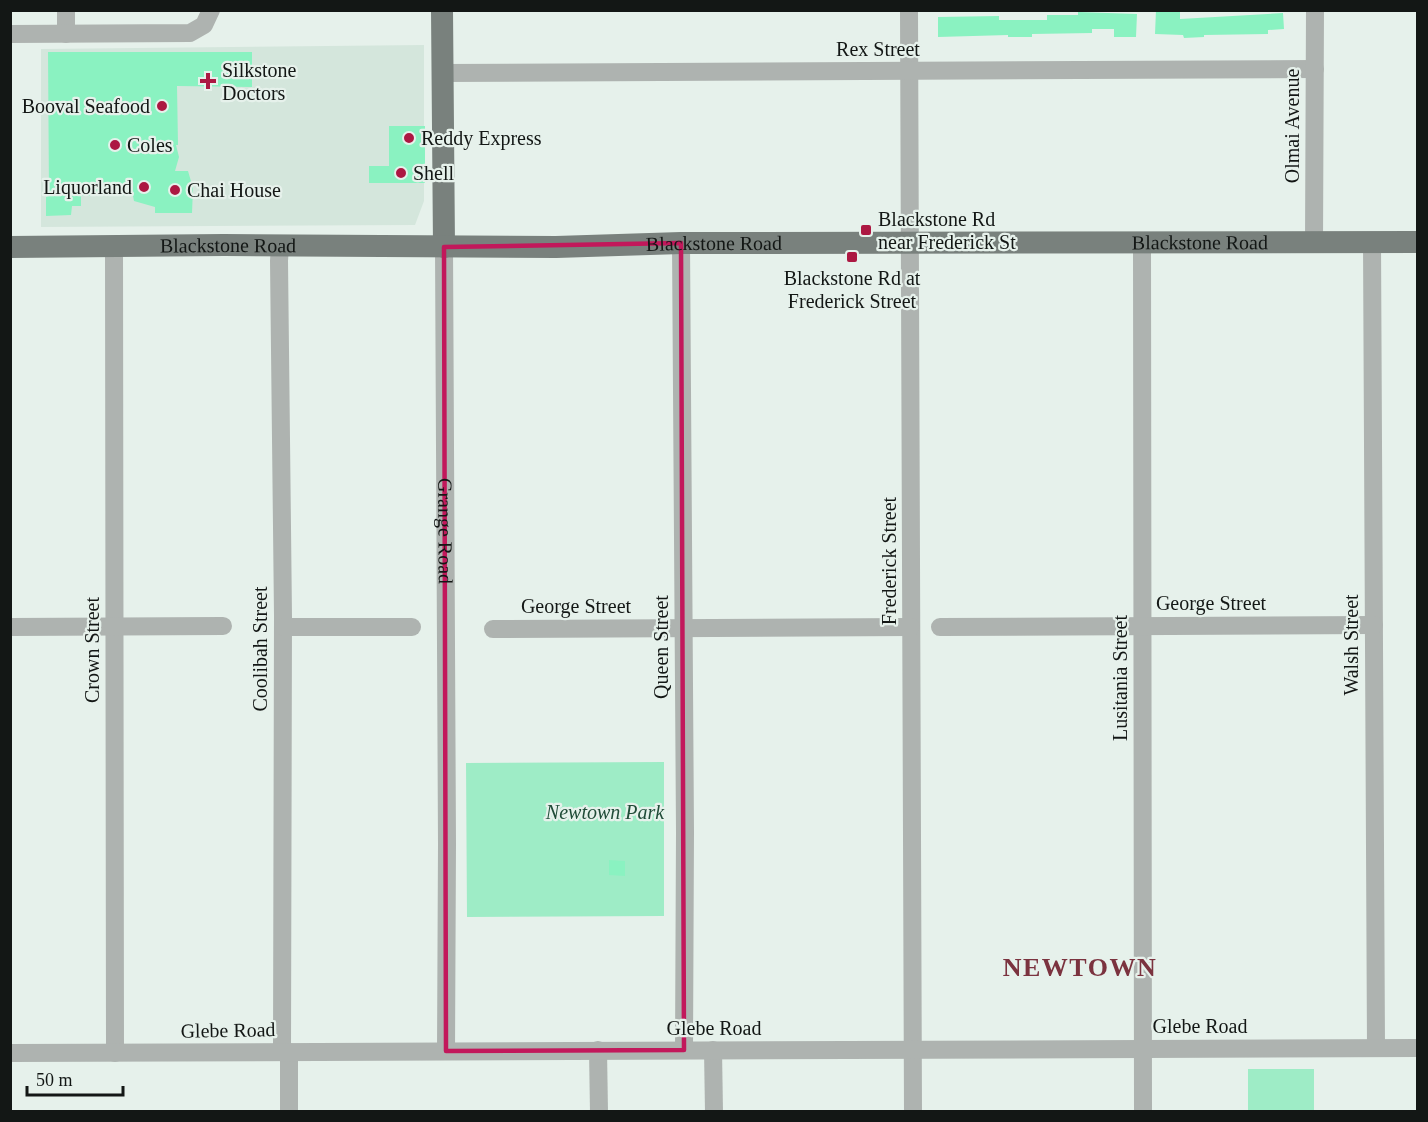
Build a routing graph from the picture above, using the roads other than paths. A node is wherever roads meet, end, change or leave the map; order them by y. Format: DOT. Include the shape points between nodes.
graph roads {
  1 [pos="66,10"];
  2 [pos="211,10"];
  3 [pos="442,10"];
  4 [pos="909,10"];
  5 [pos="1315,10"];
  6 [pos="10,34"];
  7 [pos="66,34"];
  8 [pos="1315,69"];
  9 [pos="910,71"];
  10 [pos="442,72"];
  11 [pos="1418,242"];
  12 [pos="681,243"];
  13 [pos="1314,243"];
  14 [pos="1372,243"];
  15 [pos="910,244"];
  16 [pos="1142,244"];
  17 [pos="114,246"];
  18 [pos="280,246"];
  19 [pos="10,247"];
  20 [pos="444,247"];
  21 [pos="1374,625"];
  22 [pos="114,626"];
  23 [pos="223,626"];
  24 [pos="1142,626"];
  25 [pos="10,627"];
  26 [pos="283,627"];
  27 [pos="412,627"];
  28 [pos="911,627"];
  29 [pos="940,627"];
  30 [pos="684,628"];
  31 [pos="493,629"];
  32 [pos="1376,1048"];
  33 [pos="1418,1048"];
  34 [pos="912,1049"];
  35 [pos="1143,1049"];
  36 [pos="598,1050"];
  37 [pos="684,1050"];
  38 [pos="713,1050"];
  39 [pos="446,1051"];
  40 [pos="286,1052"];
  41 [pos="10,1053"];
  42 [pos="115,1053"];
  43 [pos="290,1112"];
  44 [pos="599,1112"];
  45 [pos="714,1112"];
  46 [pos="913,1112"];
  47 [pos="1143,1112"];
  1 -- 7 [label="street"];
  2 -- 7 [label="street" via="204,25 190,33"];
  3 -- 10 [label="main road, Grange Road"];
  4 -- 9 [label="street, Frederick Street"];
  5 -- 8 [label="street, Olmai Avenue"];
  6 -- 7 [label="street"];
  8 -- 9 [label="street, Rex Street"];
  8 -- 13 [label="street, Olmai Avenue"];
  9 -- 10 [label="street, Rex Street"];
  9 -- 15 [label="street, Frederick Street"];
  10 -- 20 [label="main road, Grange Road"];
  11 -- 14 [label="main road, Blackstone Road"];
  12 -- 15 [label="main road, Blackstone Road"];
  12 -- 20 [label="main road, Blackstone Road"];
  12 -- 30 [label="street, Queen Street"];
  13 -- 14 [label="main road, Blackstone Road"];
  13 -- 16 [label="main road, Blackstone Road"];
  14 -- 21 [label="street, Walsh Street"];
  15 -- 16 [label="main road, Blackstone Road"];
  15 -- 28 [label="street, Frederick Street"];
  16 -- 24 [label="street, Lusitania Street"];
  17 -- 18 [label="main road, Blackstone Road"];
  17 -- 19 [label="main road, Blackstone Road"];
  17 -- 22 [label="street, Crown Street"];
  18 -- 20 [label="main road, Blackstone Road"];
  18 -- 26 [label="street, Coolibah Street"];
  20 -- 39 [label="street, Grange Road"];
  21 -- 24 [label="street, George Street"];
  21 -- 32 [label="street, Walsh Street"];
  22 -- 23 [label="street"];
  22 -- 25 [label="street"];
  22 -- 42 [label="street, Crown Street"];
  24 -- 29 [label="street, George Street"];
  24 -- 35 [label="street, Lusitania Street"];
  26 -- 27 [label="street"];
  26 -- 40 [label="street, Coolibah Street"];
  28 -- 30 [label="street, George Street"];
  28 -- 34 [label="street, Frederick Street"];
  30 -- 31 [label="street, George Street"];
  30 -- 37 [label="street, Queen Street"];
  32 -- 33 [label="street, Glebe Road"];
  32 -- 35 [label="street, Glebe Road"];
  34 -- 35 [label="street, Glebe Road"];
  34 -- 38 [label="street, Glebe Road"];
  34 -- 46 [label="street, Frederick Street"];
  35 -- 47 [label="street, Lusitania Street"];
  36 -- 37 [label="street, Glebe Road"];
  36 -- 39 [label="street, Glebe Road"];
  36 -- 44 [label="street"];
  37 -- 38 [label="street, Glebe Road"];
  38 -- 45 [label="street"];
  39 -- 40 [label="street, Glebe Road"];
  40 -- 42 [label="street, Glebe Road"];
  40 -- 43 [label="street, Coolibah Street"];
  41 -- 42 [label="street, Glebe Road"];
}
